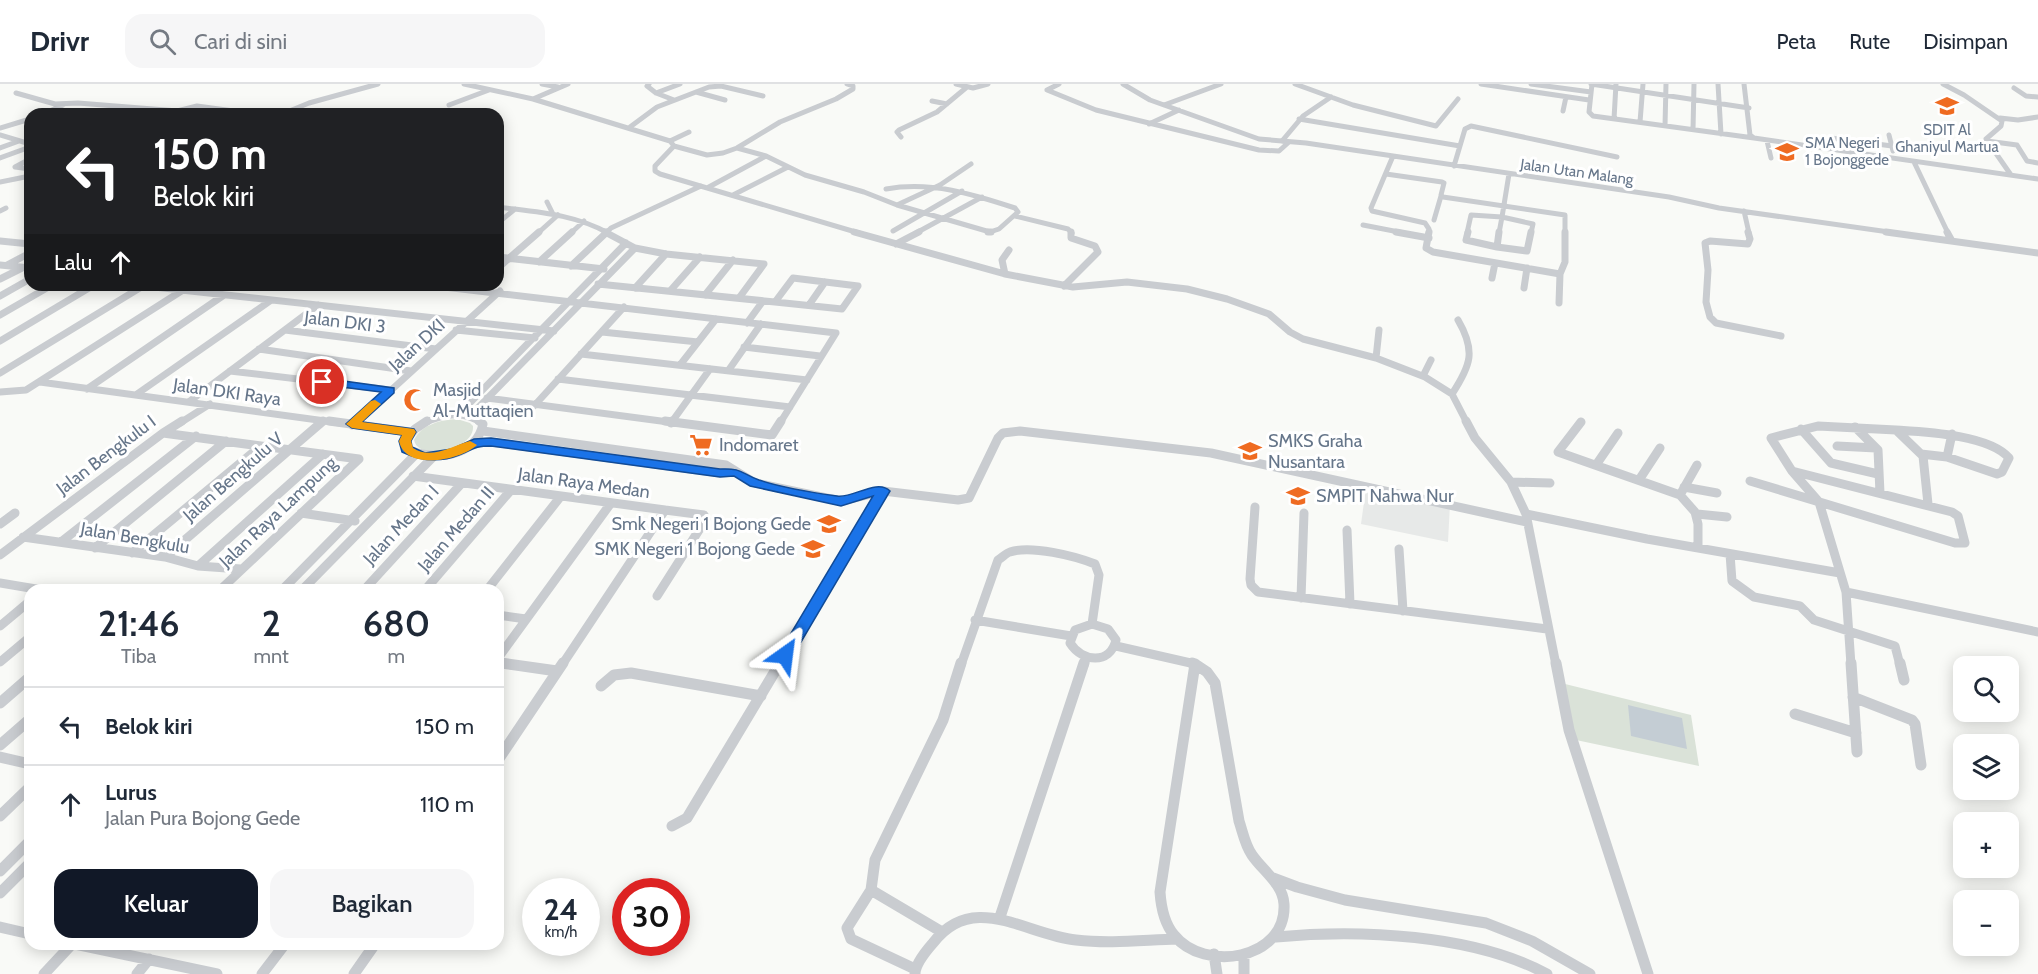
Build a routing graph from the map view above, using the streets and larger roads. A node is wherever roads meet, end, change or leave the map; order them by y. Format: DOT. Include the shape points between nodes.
graph roads {
  1 [pos="378,84"];
  2 [pos="464,84"];
  3 [pos="542,84"];
  4 [pos="568,84"];
  5 [pos="649,84"];
  6 [pos="680,84"];
  7 [pos="847,84"];
  8 [pos="860,84"];
  9 [pos="956,84"];
  10 [pos="988,84"];
  11 [pos="1059,84"];
  12 [pos="1123,84"];
  13 [pos="1221,84"];
  14 [pos="1295,84"];
  15 [pos="1481,84"];
  16 [pos="1531,84"];
  17 [pos="1592,84"];
  18 [pos="1666,84"];
  19 [pos="1694,84"];
  20 [pos="1718,84"];
  21 [pos="1744,84"];
  22 [pos="1943,84"];
  23 [pos="721,85"];
  24 [pos="1616,85"];
  25 [pos="558,87"];
  26 [pos="967,87"];
  27 [pos="854,88"];
  28 [pos="1642,88"];
  29 [pos="2014,88"];
  30 [pos="490,90"];
  31 [pos="696,92"];
  32 [pos="1591,92"];
  33 [pos="16,93"];
  34 [pos="656,93"];
  35 [pos="1664,93"];
  36 [pos="1542,94"];
  37 [pos="763,96"];
  38 [pos="1566,97"];
  39 [pos="2038,97"];
  40 [pos="1331,98"];
  41 [pos="1693,98"];
  42 [pos="533,99"];
  43 [pos="725,99"];
  44 [pos="1458,99"];
  45 [pos="674,100"];
  46 [pos="1589,100"];
  47 [pos="932,101"];
  48 [pos="1718,101"];
  49 [pos="1540,103"];
  50 [pos="947,104"];
  51 [pos="64,105"];
  52 [pos="449,105"];
  53 [pos="1164,105"];
  54 [pos="1748,105"];
  55 [pos="57,108"];
  56 [pos="140,108"];
  57 [pos="188,108"];
  58 [pos="220,108"];
  59 [pos="297,108"];
  60 [pos="1179,110"];
  61 [pos="1563,111"];
  62 [pos="2038,117"];
  63 [pos="2000,118"];
  64 [pos="603,119"];
  65 [pos="1299,119"];
  66 [pos="1614,119"];
  67 [pos="24,121"];
  68 [pos="1640,122"];
  69 [pos="588,124"];
  70 [pos="1149,124"];
  71 [pos="1436,126"];
  72 [pos="1665,126"];
  73 [pos="630,127"];
  74 [pos="0,128"];
  75 [pos="1693,130"];
  76 [pos="689,132"];
  77 [pos="1721,134"];
  78 [pos="1889,135"];
  79 [pos="2,137"];
  80 [pos="901,137"];
  81 [pos="1754,138"];
  82 [pos="1831,138"];
  83 [pos="1428,140"];
  84 [pos="19,141"];
  85 [pos="1286,141"];
  86 [pos="1767,141"];
  87 [pos="1987,141"];
  88 [pos="24,144"];
  89 [pos="672,144"];
  90 [pos="1962,145"];
  91 [pos="1460,146"];
  92 [pos="1892,146"];
  93 [pos="0,147"];
  94 [pos="24,148"];
  95 [pos="736,148"];
  96 [pos="1991,148"];
  97 [pos="765,156"];
  98 [pos="1617,157"];
  99 [pos="1393,158"];
  100 [pos="1771,158"];
  101 [pos="1895,159"];
  102 [pos="0,160"];
  103 [pos="24,162"];
  104 [pos="1914,162"];
  105 [pos="2038,163"];
  106 [pos="971,164"];
  107 [pos="1454,165"];
  108 [pos="788,167"];
  109 [pos="24,168"];
  110 [pos="1386,174"];
  111 [pos="2011,175"];
  112 [pos="1508,176"];
  113 [pos="24,177"];
  114 [pos="2038,179"];
  115 [pos="0,182"];
  116 [pos="940,185"];
  117 [pos="704,187"];
  118 [pos="1586,188"];
  119 [pos="886,189"];
  120 [pos="962,191"];
  121 [pos="733,195"];
  122 [pos="1441,196"];
  123 [pos="982,197"];
  124 [pos="548,202"];
  125 [pos="897,205"];
  126 [pos="1503,206"];
  127 [pos="504,208"];
  128 [pos="515,209"];
  129 [pos="1744,211"];
  130 [pos="922,213"];
  131 [pos="555,215"];
  132 [pos="1015,216"];
  133 [pos="504,218"];
  134 [pos="1502,218"];
  135 [pos="940,219"];
  136 [pos="1434,220"];
  137 [pos="584,222"];
  138 [pos="1363,225"];
  139 [pos="606,231"];
  140 [pos="1429,238"];
  141 [pos="0,241"];
  142 [pos="885,241"];
  143 [pos="1952,241"];
  144 [pos="24,243"];
  145 [pos="626,243"];
  146 [pos="896,244"];
  147 [pos="1497,247"];
  148 [pos="634,248"];
  149 [pos="1426,248"];
  150 [pos="1009,250"];
  151 [pos="2038,253"];
  152 [pos="666,254"];
  153 [pos="24,256"];
  154 [pos="700,257"];
  155 [pos="504,258"];
  156 [pos="509,258"];
  157 [pos="733,260"];
  158 [pos="539,262"];
  159 [pos="504,263"];
  160 [pos="1495,263"];
  161 [pos="4,265"];
  162 [pos="571,266"];
  163 [pos="22,267"];
  164 [pos="1527,268"];
  165 [pos="601,269"];
  166 [pos="613,269"];
  167 [pos="1562,273"];
  168 [pos="1005,274"];
  169 [pos="0,279"];
  170 [pos="1492,279"];
  171 [pos="24,282"];
  172 [pos="825,282"];
  173 [pos="598,284"];
  174 [pos="1064,286"];
  175 [pos="635,288"];
  176 [pos="1524,288"];
  177 [pos="42,291"];
  178 [pos="84,291"];
  179 [pos="130,291"];
  180 [pos="181,291"];
  181 [pos="191,291"];
  182 [pos="500,291"];
  183 [pos="670,291"];
  184 [pos="224,295"];
  185 [pos="705,295"];
  186 [pos="0,296"];
  187 [pos="739,298"];
  188 [pos="571,299"];
  189 [pos="270,300"];
  190 [pos="585,301"];
  191 [pos="763,301"];
  192 [pos="775,302"];
  193 [pos="1559,303"];
  194 [pos="318,305"];
  195 [pos="809,306"];
  196 [pos="624,307"];
  197 [pos="0,315"];
  198 [pos="716,319"];
  199 [pos="1458,320"];
  200 [pos="465,321"];
  201 [pos="747,323"];
  202 [pos="761,324"];
  203 [pos="541,329"];
  204 [pos="285,330"];
  205 [pos="456,330"];
  206 [pos="1379,330"];
  207 [pos="554,331"];
  208 [pos="602,332"];
  209 [pos="1781,336"];
  210 [pos="533,338"];
  211 [pos="546,339"];
  212 [pos="0,341"];
  213 [pos="698,342"];
  214 [pos="744,348"];
  215 [pos="259,349"];
  216 [pos="436,349"];
  217 [pos="581,354"];
  218 [pos="820,356"];
  219 [pos="1376,358"];
  220 [pos="1431,360"];
  221 [pos="680,365"];
  222 [pos="711,369"];
  223 [pos="230,371"];
  224 [pos="411,371"];
  225 [pos="728,371"];
  226 [pos="0,373"];
  227 [pos="1423,376"];
  228 [pos="558,379"];
  229 [pos="807,380"];
  230 [pos="40,382"];
  231 [pos="87,388"];
  232 [pos="390,390"];
  233 [pos="0,392"];
  234 [pos="137,394"];
  235 [pos="1452,394"];
  236 [pos="691,395"];
  237 [pos="487,398"];
  238 [pos="190,401"];
  239 [pos="210,404"];
  240 [pos="534,406"];
  241 [pos="790,407"];
  242 [pos="459,414"];
  243 [pos="471,415"];
  244 [pos="323,421"];
  245 [pos="1581,422"];
  246 [pos="670,423"];
  247 [pos="352,424"];
  248 [pos="1855,427"];
  249 [pos="1801,429"];
  250 [pos="1896,430"];
  251 [pos="483,431"];
  252 [pos="410,432"];
  253 [pos="163,433"];
  254 [pos="1618,433"];
  255 [pos="1952,434"];
  256 [pos="196,436"];
  257 [pos="226,441"];
  258 [pos="474,442"];
  259 [pos="261,446"];
  260 [pos="1838,446"];
  261 [pos="1660,448"];
  262 [pos="1876,448"];
  263 [pos="291,449"];
  264 [pos="323,454"];
  265 [pos="1921,454"];
  266 [pos="416,455"];
  267 [pos="433,457"];
  268 [pos="1947,457"];
  269 [pos="1596,465"];
  270 [pos="1697,465"];
  271 [pos="1792,471"];
  272 [pos="736,472"];
  273 [pos="1878,474"];
  274 [pos="413,476"];
  275 [pos="1639,480"];
  276 [pos="1750,481"];
  277 [pos="1510,482"];
  278 [pos="462,483"];
  279 [pos="1550,483"];
  280 [pos="511,490"];
  281 [pos="883,491"];
  282 [pos="1682,491"];
  283 [pos="1717,493"];
  284 [pos="1880,493"];
  285 [pos="561,496"];
  286 [pos="1819,502"];
  287 [pos="611,503"];
  288 [pos="1928,504"];
  289 [pos="1255,507"];
  290 [pos="665,510"];
  291 [pos="15,513"];
  292 [pos="301,513"];
  293 [pos="1304,513"];
  294 [pos="1698,514"];
  295 [pos="1527,518"];
  296 [pos="1727,518"];
  297 [pos="351,520"];
  298 [pos="368,523"];
  299 [pos="0,524"];
  300 [pos="1347,530"];
  301 [pos="23,537"];
  302 [pos="61,542"];
  303 [pos="95,548"];
  304 [pos="1698,548"];
  305 [pos="1399,549"];
  306 [pos="1,553"];
  307 [pos="132,553"];
  308 [pos="1730,554"];
  309 [pos="165,557"];
  310 [pos="198,566"];
  311 [pos="241,569"];
  312 [pos="1840,573"];
  313 [pos="226,584"];
  314 [pos="288,584"];
  315 [pos="308,584"];
  316 [pos="369,584"];
  317 [pos="430,584"];
  318 [pos="492,584"];
  319 [pos="3,585"];
  320 [pos="24,588"];
  321 [pos="1846,592"];
  322 [pos="657,596"];
  323 [pos="1301,598"];
  324 [pos="1350,604"];
  325 [pos="24,606"];
  326 [pos="1403,611"];
  327 [pos="504,616"];
  328 [pos="526,619"];
  329 [pos="975,620"];
  330 [pos="1092,624"];
  331 [pos="0,626"];
  332 [pos="1547,629"];
  333 [pos="1849,631"];
  334 [pos="2038,632"];
  335 [pos="1071,636"];
  336 [pos="24,643"];
  337 [pos="1116,646"];
  338 [pos="504,651"];
  339 [pos="1086,658"];
  340 [pos="504,661"];
  341 [pos="0,662"];
  342 [pos="1195,664"];
  343 [pos="557,671"];
  344 [pos="1904,680"];
  345 [pos="24,682"];
  346 [pos="601,686"];
  347 [pos="761,696"];
  348 [pos="1853,697"];
  349 [pos="0,703"];
  350 [pos="1794,714"];
  351 [pos="24,723"];
  352 [pos="1856,733"];
  353 [pos="0,745"];
  354 [pos="504,751"];
  355 [pos="1857,752"];
  356 [pos="0,757"];
  357 [pos="24,763"];
  358 [pos="1921,765"];
  359 [pos="24,793"];
  360 [pos="0,816"];
  361 [pos="672,826"];
  362 [pos="24,847"];
  363 [pos="24,869"];
  364 [pos="0,871"];
  365 [pos="1274,878"];
  366 [pos="871,890"];
  367 [pos="0,893"];
  368 [pos="1000,916"];
  369 [pos="2,930"];
  370 [pos="942,932"];
  371 [pos="24,933"];
  372 [pos="1276,937"];
  373 [pos="1177,939"];
  374 [pos="68,950"];
  375 [pos="104,950"];
  376 [pos="280,950"];
  377 [pos="371,950"];
  378 [pos="1214,954"];
  379 [pos="1244,956"];
  380 [pos="149,959"];
  381 [pos="915,971"];
  382 [pos="44,974"];
  383 [pos="137,974"];
  384 [pos="218,974"];
  385 [pos="262,974"];
  386 [pos="354,974"];
  387 [pos="1217,974"];
  388 [pos="1244,974"];
  389 [pos="1547,974"];
  390 [pos="1590,974"];
  391 [pos="1648,974"];
  1 -- 59 [label="street"];
  2 -- 30 [label="street"];
  3 -- 25 [label="street"];
  4 -- 25 [label="street"];
  5 -- 34 [label="street"];
  6 -- 34 [label="street"];
  7 -- 27 [label="street"];
  8 -- 27 [label="street"];
  9 -- 26 [label="street"];
  10 -- 26 [label="street"];
  11 -- 70 [label="street" via="1047,90 1096,110"];
  12 -- 53 [label="street, Jalan Utan Malang"];
  13 -- 53 [label="street"];
  14 -- 40 [label="street"];
  15 -- 36 [label="street"];
  16 -- 32 [label="street"];
  17 -- 24 [label="street"];
  17 -- 32 [label="street"];
  18 -- 35 [label="street"];
  19 -- 41 [label="street"];
  20 -- 48 [label="street"];
  21 -- 54 [label="street"];
  22 -- 63 [label="street"];
  23 -- 31 [label="street"];
  23 -- 37 [label="street"];
  24 -- 28 [label="street"];
  24 -- 66 [label="street"];
  25 -- 42 [label="street"];
  26 -- 50 [label="street"];
  27 -- 95 [label="street"];
  28 -- 35 [label="street"];
  28 -- 68 [label="street"];
  29 -- 39 [label="street" via="2022,95"];
  30 -- 42 [label="street"];
  30 -- 52 [label="street"];
  31 -- 43 [label="street"];
  31 -- 45 [label="street"];
  32 -- 46 [label="street"];
  33 -- 51 [label="street"];
  34 -- 45 [label="street"];
  35 -- 41 [label="street"];
  35 -- 72 [label="street"];
  36 -- 38 [label="street"];
  36 -- 49 [label="street"];
  38 -- 46 [label="street"];
  38 -- 61 [label="street"];
  40 -- 65 [label="street"];
  40 -- 71 [label="street"];
  41 -- 48 [label="street"];
  41 -- 75 [label="street"];
  42 -- 64 [label="street"];
  44 -- 71 [label="street"];
  45 -- 73 [label="street" via="653,109"];
  46 -- 66 [label="street" via="1590,114"];
  47 -- 50 [label="street"];
  48 -- 54 [label="street"];
  48 -- 77 [label="street"];
  50 -- 80 [label="street" via="899,130"];
  51 -- 55 [label="street"];
  51 -- 56 [label="street"];
  53 -- 60 [label="street, Jalan Utan Malang"];
  54 -- 81 [label="street" via="1750,135"];
  57 -- 58 [label="street"];
  60 -- 70 [label="street"];
  60 -- 85 [label="street, Jalan Utan Malang" via="1259,139"];
  62 -- 63 [label="street"];
  63 -- 87 [label="street" via="2003,123 1988,135"];
  64 -- 69 [label="street"];
  64 -- 73 [label="street"];
  65 -- 83 [label="street"];
  65 -- 85 [label="street"];
  66 -- 68 [label="street"];
  67 -- 74 [label="street"];
  68 -- 72 [label="street"];
  70 -- 85 [label="street" via="1265,151 1280,151"];
  71 -- 83 [label="street"];
  72 -- 75 [label="street"];
  73 -- 89 [label="street"];
  75 -- 77 [label="street"];
  76 -- 89 [label="street"];
  77 -- 81 [label="street"];
  78 -- 92 [label="street"];
  79 -- 84 [label="street"];
  81 -- 86 [label="street"];
  82 -- 92 [label="street"];
  83 -- 91 [label="street"];
  84 -- 88 [label="street"];
  84 -- 93 [label="street"];
  85 -- 99 [label="street, Jalan Utan Malang"];
  86 -- 100 [label="street"];
  86 -- 101 [label="street"];
  87 -- 96 [label="street"];
  87 -- 105 [label="street" via="2017,145 2027,161"];
  89 -- 95 [label="street" via="712,155"];
  89 -- 117 [label="street" via="656,171"];
  90 -- 96 [label="street"];
  91 -- 98 [label="street" via="1465,129 1476,126"];
  91 -- 107 [label="street"];
  92 -- 101 [label="street"];
  94 -- 102 [label="street"];
  95 -- 97 [label="street"];
  96 -- 111 [label="street"];
  97 -- 108 [label="street"];
  97 -- 117 [label="street"];
  99 -- 107 [label="street, Jalan Utan Malang"];
  99 -- 110 [label="street"];
  99 -- 112 [label="street"];
  101 -- 104 [label="street"];
  103 -- 109 [label="street" via="15,166"];
  104 -- 111 [label="street"];
  104 -- 143 [label="street"];
  106 -- 116 [label="street"];
  107 -- 112 [label="street, Jalan Utan Malang"];
  108 -- 121 [label="street"];
  108 -- 125 [label="street"];
  110 -- 122 [label="street" via="1442,182"];
  110 -- 140 [label="street" via="1371,209 1425,223"];
  111 -- 114 [label="street"];
  112 -- 118 [label="street"];
  112 -- 126 [label="street"];
  112 -- 129 [label="street, Jalan Utan Malang"];
  113 -- 115 [label="street"];
  116 -- 119 [label="street"];
  116 -- 120 [label="street"];
  116 -- 125 [label="street"];
  117 -- 121 [label="street"];
  117 -- 139 [label="street"];
  120 -- 123 [label="street"];
  120 -- 130 [label="street"];
  121 -- 142 [label="street"];
  122 -- 126 [label="street"];
  122 -- 136 [label="street"];
  123 -- 132 [label="street" via="1015,208"];
  123 -- 135 [label="street"];
  124 -- 131 [label="street"];
  125 -- 130 [label="street"];
  126 -- 134 [label="street"];
  126 -- 167 [label="street" via="1567,216"];
  127 -- 128 [label="street"];
  128 -- 131 [label="street"];
  128 -- 133 [label="street"];
  129 -- 143 [label="street, Jalan Utan Malang"];
  129 -- 209 [label="street" via="1748,244 1705,243 1705,301 1716,323"];
  130 -- 135 [label="street"];
  130 -- 142 [label="street"];
  131 -- 137 [label="street"];
  131 -- 156 [label="street"];
  132 -- 135 [label="street" via="990,232"];
  132 -- 174 [label="street" via="1070,230 1071,238 1095,246 1098,252"];
  134 -- 147 [label="street"];
  134 -- 147 [label="street" via="1471,215 1466,240"];
  134 -- 147 [label="street" via="1533,224 1527,251"];
  135 -- 146 [label="street"];
  137 -- 139 [label="street"];
  137 -- 158 [label="street"];
  138 -- 140 [label="street"];
  139 -- 145 [label="street"];
  139 -- 162 [label="street"];
  140 -- 149 [label="street"];
  141 -- 144 [label="street"];
  142 -- 146 [label="street"];
  143 -- 151 [label="street, Jalan Utan Malang"];
  145 -- 148 [label="street"];
  145 -- 165 [label="street"];
  146 -- 168 [label="street"];
  148 -- 152 [label="street"];
  148 -- 166 [label="street"];
  149 -- 160 [label="street"];
  149 -- 167 [label="street"];
  150 -- 168 [label="street" via="1002,260"];
  152 -- 154 [label="street"];
  152 -- 175 [label="street"];
  153 -- 161 [label="street"];
  154 -- 157 [label="street"];
  154 -- 183 [label="street"];
  155 -- 156 [label="street"];
  156 -- 158 [label="street"];
  156 -- 159 [label="street"];
  157 -- 185 [label="street"];
  157 -- 187 [label="street" via="764,264"];
  158 -- 162 [label="street"];
  160 -- 164 [label="street"];
  160 -- 170 [label="street"];
  161 -- 163 [label="street"];
  162 -- 165 [label="street"];
  163 -- 169 [label="street"];
  164 -- 167 [label="street"];
  164 -- 176 [label="street"];
  165 -- 166 [label="street"];
  165 -- 188 [label="street"];
  166 -- 173 [label="street"];
  167 -- 193 [label="street"];
  168 -- 174 [label="street"];
  171 -- 186 [label="street"];
  172 -- 192 [label="street" via="791,279"];
  172 -- 195 [label="street"];
  172 -- 195 [label="street" via="858,286 844,308"];
  173 -- 175 [label="street"];
  173 -- 190 [label="street"];
  174 -- 219 [label="street" via="1138,283 1200,292 1269,314 1303,339"];
  175 -- 183 [label="street"];
  177 -- 197 [label="street"];
  178 -- 212 [label="street"];
  179 -- 226 [label="street"];
  180 -- 230 [label="street"];
  181 -- 184 [label="street"];
  182 -- 188 [label="street"];
  182 -- 200 [label="street, Jalan DKI"];
  183 -- 185 [label="street"];
  184 -- 189 [label="street"];
  184 -- 231 [label="street"];
  185 -- 187 [label="street"];
  187 -- 191 [label="street"];
  188 -- 190 [label="street"];
  188 -- 203 [label="street"];
  189 -- 194 [label="street"];
  189 -- 234 [label="street"];
  190 -- 196 [label="street"];
  190 -- 207 [label="street"];
  191 -- 192 [label="street"];
  191 -- 201 [label="street"];
  192 -- 195 [label="street"];
  194 -- 200 [label="street"];
  194 -- 204 [label="street"];
  196 -- 198 [label="street"];
  196 -- 208 [label="street"];
  198 -- 201 [label="street"];
  198 -- 213 [label="street"];
  199 -- 235 [label="street" via="1468,336 1471,358"];
  200 -- 203 [label="street"];
  200 -- 205 [label="street, Jalan DKI"];
  201 -- 202 [label="street"];
  202 -- 214 [label="street"];
  202 -- 218 [label="street" via="835,332"];
  203 -- 207 [label="street"];
  203 -- 210 [label="street"];
  204 -- 215 [label="street"];
  204 -- 216 [label="street, Jalan DKI 3"];
  205 -- 210 [label="street"];
  205 -- 216 [label="street, Jalan DKI"];
  206 -- 219 [label="street"];
  207 -- 211 [label="street"];
  208 -- 213 [label="street"];
  208 -- 217 [label="street"];
  210 -- 211 [label="street"];
  210 -- 242 [label="street"];
  211 -- 237 [label="street"];
  213 -- 221 [label="street"];
  214 -- 218 [label="street"];
  214 -- 225 [label="street"];
  215 -- 223 [label="street"];
  215 -- 224 [label="street"];
  216 -- 224 [label="street, Jalan DKI"];
  217 -- 221 [label="street"];
  217 -- 228 [label="street"];
  218 -- 229 [label="street"];
  219 -- 227 [label="street"];
  220 -- 227 [label="street"];
  221 -- 222 [label="street"];
  222 -- 225 [label="street"];
  222 -- 236 [label="street"];
  223 -- 232 [label="street"];
  223 -- 238 [label="street"];
  224 -- 232 [label="street, Jalan DKI"];
  225 -- 229 [label="street"];
  227 -- 235 [label="street"];
  228 -- 236 [label="street"];
  228 -- 240 [label="street"];
  229 -- 241 [label="street"];
  230 -- 231 [label="street, Jalan DKI Raya"];
  230 -- 233 [label="street" via="26,390"];
  231 -- 234 [label="street, Jalan DKI Raya"];
  232 -- 247 [label="street, Jalan DKI"];
  234 -- 238 [label="street, Jalan DKI Raya"];
  235 -- 277 [label="street" via="1475,438"];
  236 -- 241 [label="street"];
  236 -- 246 [label="street"];
  237 -- 240 [label="street"];
  237 -- 243 [label="street"];
  238 -- 239 [label="street, Jalan DKI Raya"];
  239 -- 244 [label="street, Jalan DKI Raya"];
  239 -- 253 [label="street, Jalan Bengkulu I"];
  240 -- 246 [label="street"];
  241 -- 246 [label="street" via="772,435"];
  242 -- 243 [label="street"];
  242 -- 252 [label="street" via="439,416"];
  243 -- 251 [label="street" via="483,424"];
  244 -- 247 [label="street, Jalan DKI Raya"];
  244 -- 263 [label="street, Jalan Bengkulu V"];
  245 -- 269 [label="street" via="1558,452"];
  247 -- 252 [label="street, Jalan DKI Raya"];
  248 -- 249 [label="street"];
  248 -- 250 [label="street"];
  248 -- 262 [label="street"];
  249 -- 271 [label="street" via="1771,438"];
  249 -- 273 [label="street" via="1831,463"];
  250 -- 255 [label="street"];
  250 -- 265 [label="street"];
  251 -- 258 [label="street"];
  251 -- 272 [label="street" via="726,465"];
  252 -- 266 [label="street" via="405,441 407,449"];
  253 -- 256 [label="street"];
  253 -- 301 [label="street, Jalan Bengkulu I"];
  254 -- 269 [label="street"];
  255 -- 268 [label="street"];
  255 -- 268 [label="street" via="2002,451 2009,458 1997,474"];
  256 -- 257 [label="street"];
  256 -- 302 [label="street"];
  257 -- 259 [label="street"];
  257 -- 303 [label="street"];
  258 -- 267 [label="street" via="455,453"];
  258 -- 272 [label="street"];
  259 -- 263 [label="street"];
  259 -- 307 [label="street"];
  260 -- 262 [label="street"];
  261 -- 275 [label="street"];
  262 -- 273 [label="street"];
  263 -- 264 [label="street"];
  263 -- 309 [label="street, Jalan Bengkulu V"];
  264 -- 292 [label="street, Jalan Raya Lampung" via="359,459"];
  264 -- 310 [label="street"];
  265 -- 268 [label="street"];
  265 -- 288 [label="street"];
  266 -- 267 [label="street"];
  266 -- 297 [label="street"];
  267 -- 274 [label="street"];
  269 -- 275 [label="street"];
  270 -- 282 [label="street"];
  271 -- 284 [label="street"];
  271 -- 286 [label="street"];
  272 -- 281 [label="street" via="755,483 841,501"];
  273 -- 284 [label="street"];
  274 -- 278 [label="street, Jalan Raya Medan"];
  274 -- 298 [label="street"];
  275 -- 282 [label="street"];
  276 -- 286 [label="street"];
  277 -- 279 [label="street"];
  277 -- 295 [label="street"];
  278 -- 280 [label="street, Jalan Raya Medan"];
  278 -- 316 [label="street, Jalan Medan I"];
  280 -- 285 [label="street, Jalan Raya Medan"];
  280 -- 317 [label="street, Jalan Medan II"];
  281 -- 295 [label="street" via="969,498 999,438 1004,433 1020,431 1211,453"];
  281 -- 347 [label="street"];
  282 -- 283 [label="street"];
  282 -- 294 [label="street"];
  284 -- 288 [label="street"];
  285 -- 287 [label="street, Jalan Raya Medan"];
  285 -- 318 [label="street"];
  286 -- 288 [label="street" via="1965,543 1958,516"];
  286 -- 312 [label="street"];
  287 -- 290 [label="street, Jalan Raya Medan"];
  287 -- 328 [label="street"];
  289 -- 323 [label="street" via="1251,585 1258,592"];
  290 -- 322 [label="street" via="704,515 706,519"];
  290 -- 343 [label="street, Jalan Raya Medan"];
  291 -- 299 [label="street"];
  292 -- 297 [label="street"];
  292 -- 311 [label="street, Jalan Raya Lampung"];
  293 -- 323 [label="street"];
  294 -- 296 [label="street"];
  294 -- 304 [label="street"];
  295 -- 304 [label="street"];
  295 -- 332 [label="street"];
  297 -- 298 [label="street"];
  297 -- 314 [label="street"];
  298 -- 315 [label="street"];
  300 -- 324 [label="street"];
  301 -- 302 [label="street, Jalan Bengkulu"];
  301 -- 306 [label="street, Jalan Bengkulu I"];
  302 -- 303 [label="street, Jalan Bengkulu"];
  303 -- 307 [label="street, Jalan Bengkulu"];
  304 -- 308 [label="street"];
  305 -- 326 [label="street"];
  307 -- 309 [label="street, Jalan Bengkulu"];
  308 -- 312 [label="street"];
  308 -- 333 [label="street" via="1732,581 1754,597 1800,606 1814,620"];
  309 -- 310 [label="street, Jalan Bengkulu"];
  310 -- 311 [label="street, Jalan Bengkulu"];
  311 -- 313 [label="street, Jalan Raya Lampung"];
  312 -- 321 [label="street"];
  319 -- 320 [label="street"];
  321 -- 333 [label="street"];
  321 -- 334 [label="street"];
  323 -- 324 [label="street"];
  324 -- 326 [label="street"];
  325 -- 331 [label="street"];
  326 -- 332 [label="street"];
  327 -- 328 [label="street"];
  328 -- 338 [label="street"];
  329 -- 330 [label="street" via="994,567 1004,555 1018,550 1079,558 1095,564 1099,575"];
  329 -- 335 [label="street"];
  329 -- 366 [label="street" via="944,720 875,860"];
  330 -- 335 [label="street" via="1075,630"];
  330 -- 337 [label="street" via="1114,634"];
  332 -- 391 [label="street" via="1569,730"];
  333 -- 344 [label="street" via="1895,646"];
  333 -- 348 [label="street"];
  335 -- 339 [label="street" via="1073,649"];
  336 -- 341 [label="street"];
  337 -- 339 [label="street" via="1105,657"];
  337 -- 342 [label="street"];
  339 -- 368 [label="street"];
  340 -- 343 [label="street"];
  342 -- 365 [label="street" via="1211,678 1218,692 1245,840 1259,864"];
  342 -- 373 [label="street" via="1160,892 1164,918"];
  343 -- 354 [label="street, Jalan Raya Medan"];
  345 -- 349 [label="street"];
  346 -- 347 [label="street" via="614,675 631,673"];
  347 -- 361 [label="street" via="687,818"];
  348 -- 352 [label="street"];
  348 -- 358 [label="street" via="1912,720"];
  350 -- 352 [label="street"];
  351 -- 353 [label="street"];
  352 -- 355 [label="street"];
  356 -- 357 [label="street"];
  359 -- 360 [label="street"];
  362 -- 364 [label="street"];
  363 -- 367 [label="street"];
  365 -- 372 [label="street" via="1284,903 1282,926"];
  365 -- 390 [label="street" via="1338,900 1496,926"];
  366 -- 370 [label="street"];
  366 -- 381 [label="street" via="849,922 848,934"];
  368 -- 370 [label="street" via="969,918"];
  368 -- 373 [label="street" via="1072,940"];
  369 -- 371 [label="street"];
  370 -- 381 [label="street"];
  372 -- 379 [label="street"];
  372 -- 389 [label="street" via="1369,933 1469,945 1517,958"];
  373 -- 378 [label="street"];
  374 -- 382 [label="street"];
  375 -- 380 [label="street"];
  376 -- 385 [label="street"];
  377 -- 386 [label="street"];
  378 -- 379 [label="street"];
  378 -- 387 [label="street"];
  379 -- 388 [label="street"];
  380 -- 383 [label="street"];
  380 -- 384 [label="street"];
}
